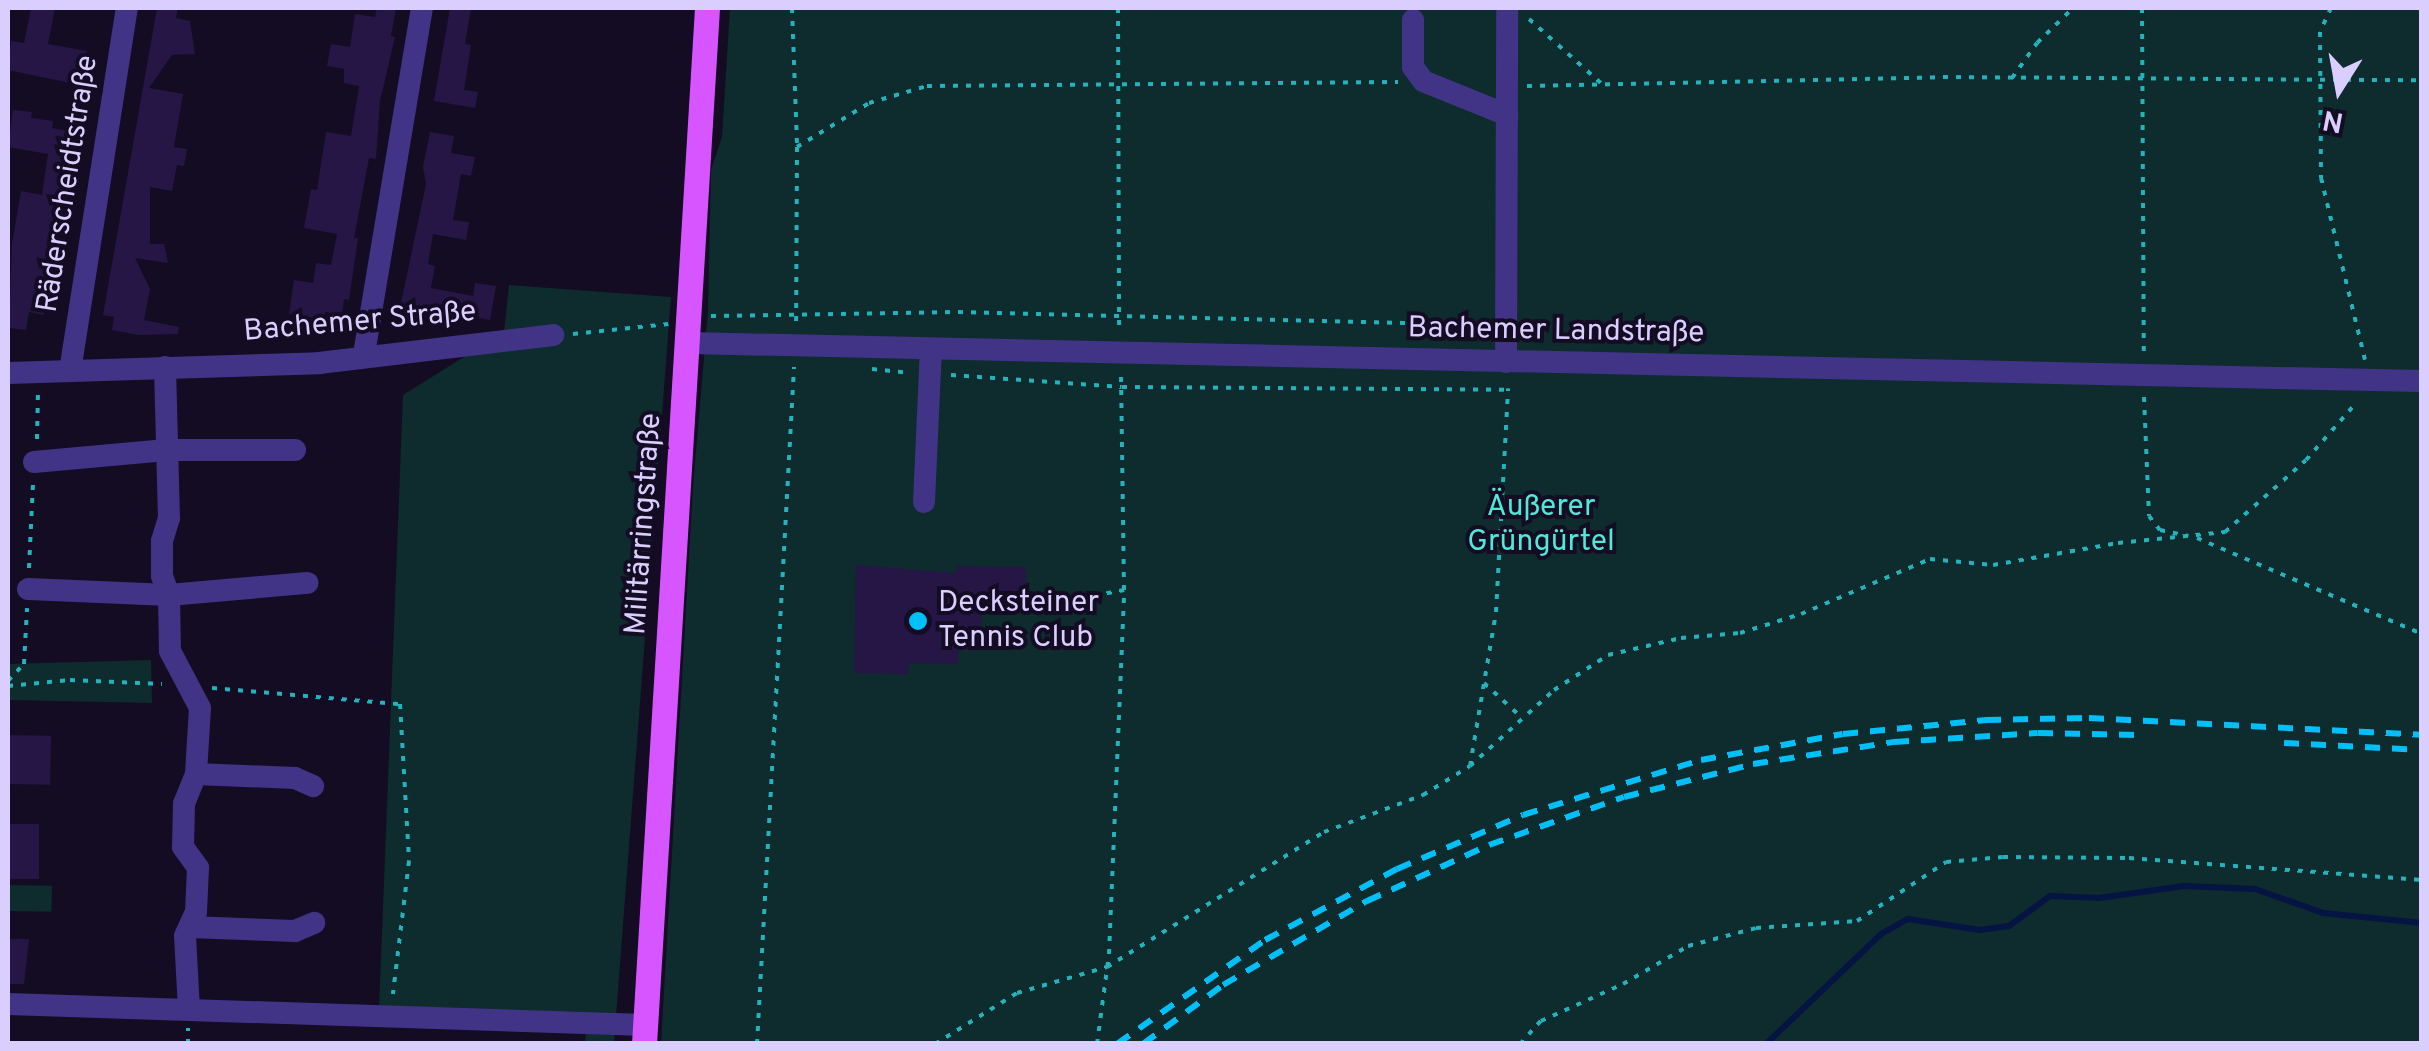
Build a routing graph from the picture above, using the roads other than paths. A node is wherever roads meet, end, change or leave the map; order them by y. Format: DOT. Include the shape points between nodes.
graph roads {
  1 [pos="127,8"];
  2 [pos="422,8"];
  3 [pos="707,8"];
  4 [pos="1507,8"];
  5 [pos="1413,20"];
  6 [pos="1506,115"];
  7 [pos="690,330"];
  8 [pos="553,335"];
  9 [pos="364,354"];
  10 [pos="930,362"];
  11 [pos="1506,362"];
  12 [pos="165,367"];
  13 [pos="70,371"];
  14 [pos="8,373"];
  15 [pos="2422,381"];
  16 [pos="166,450"];
  17 [pos="295,450"];
  18 [pos="34,462"];
  19 [pos="924,502"];
  20 [pos="307,583"];
  21 [pos="28,589"];
  22 [pos="169,595"];
  23 [pos="196,774"];
  24 [pos="313,786"];
  25 [pos="314,922"];
  26 [pos="190,926"];
  27 [pos="8,1004"];
  28 [pos="188,1008"];
  29 [pos="645,1034"];
  1 -- 13 [label="street, Räderscheidtstraße"];
  2 -- 9 [label="street"];
  3 -- 7 [label="main road, Militärringstraße"];
  4 -- 6 [label="street"];
  5 -- 6 [label="street" via="1413,66 1423,82"];
  6 -- 11 [label="street"];
  7 -- 10 [label="street, Bachemer Landstraße"];
  7 -- 29 [label="main road, Militärringstraße"];
  8 -- 9 [label="street, Bachemer Straße"];
  9 -- 12 [label="street, Bachemer Straße"];
  10 -- 11 [label="street, Bachemer Landstraße" via="1121,353"];
  10 -- 19 [label="street"];
  11 -- 15 [label="street, Bachemer Landstraße"];
  12 -- 13 [label="street, Bachemer Straße"];
  12 -- 16 [label="street"];
  13 -- 14 [label="street, Bachemer Straße"];
  16 -- 17 [label="street"];
  16 -- 18 [label="street"];
  16 -- 22 [label="street" via="162,576"];
  20 -- 22 [label="street"];
  21 -- 22 [label="street"];
  22 -- 23 [label="street" via="170,651 200,708"];
  23 -- 24 [label="street" via="295,778"];
  23 -- 26 [label="street" via="184,804 183,846 198,868"];
  25 -- 26 [label="street" via="295,931"];
  26 -- 28 [label="street" via="184,962"];
  27 -- 28 [label="street"];
  28 -- 29 [label="street"];
}
